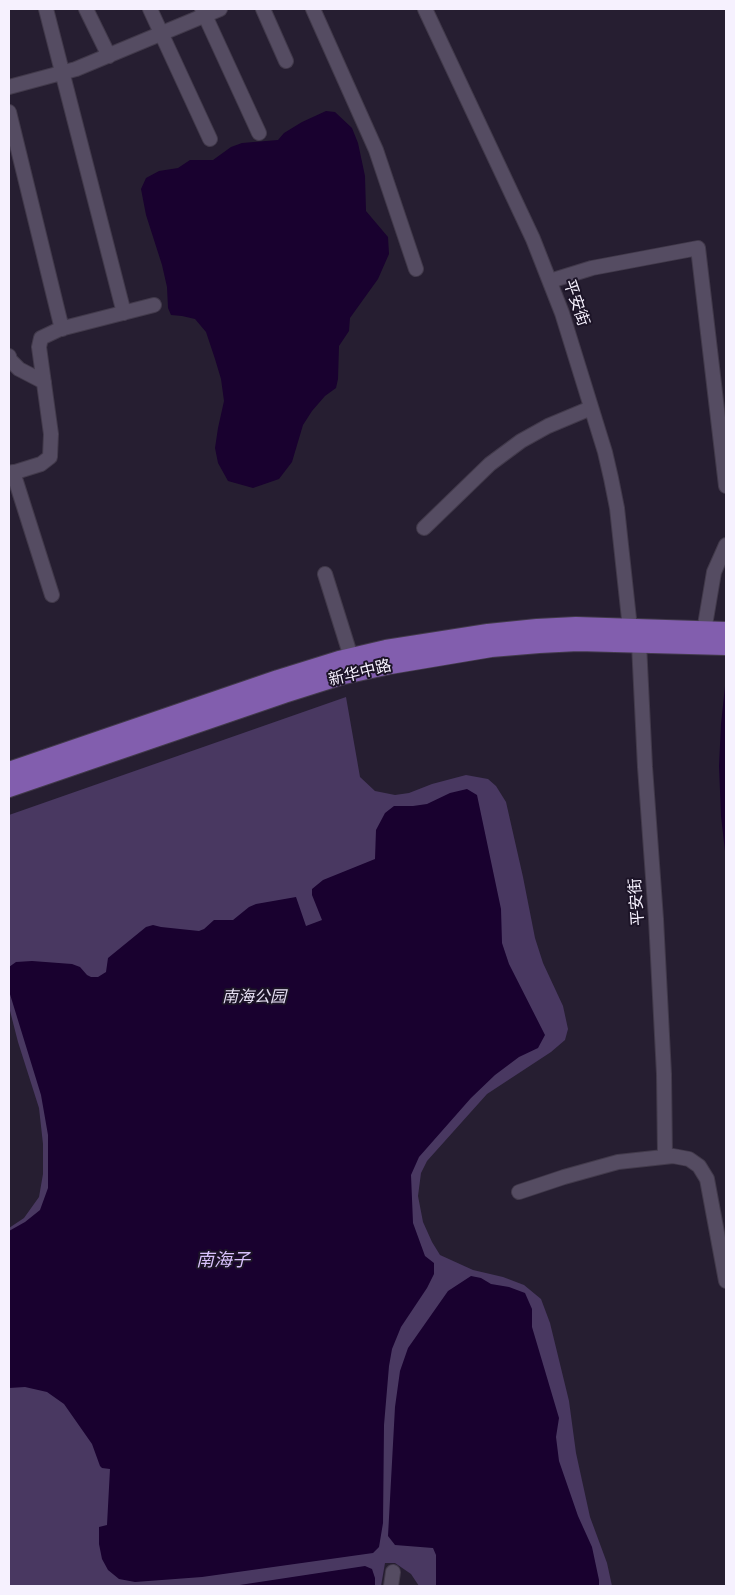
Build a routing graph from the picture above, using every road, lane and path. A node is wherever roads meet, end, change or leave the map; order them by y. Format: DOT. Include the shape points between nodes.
graph roads {
  1 [pos="46,9"];
  2 [pos="86,9"];
  3 [pos="150,9"];
  4 [pos="220,9"];
  5 [pos="263,9"];
  6 [pos="313,9"];
  7 [pos="425,9"];
  8 [pos="203,12"];
  9 [pos="161,34"];
  10 [pos="109,56"];
  11 [pos="286,61"];
  12 [pos="63,73"];
  13 [pos="9,87"];
  14 [pos="9,112"];
  15 [pos="258,132"];
  16 [pos="210,139"];
  17 [pos="416,269"];
  18 [pos="550,280"];
  19 [pos="154,305"];
  20 [pos="124,313"];
  21 [pos="62,328"];
  22 [pos="9,356"];
  23 [pos="44,382"];
  24 [pos="591,408"];
  25 [pos="11,473"];
  26 [pos="726,486"];
  27 [pos="424,528"];
  28 [pos="726,545"];
  29 [pos="325,574"];
  30 [pos="52,595"];
  31 [pos="630,628"];
  32 [pos="719,637"];
  33 [pos="639,644"];
  34 [pos="351,657"];
  35 [pos="9,771"];
  36 [pos="9,788"];
  37 [pos="665,1157"];
  38 [pos="519,1192"];
  39 [pos="726,1281"];
  1 -- 12 [label="street"];
  2 -- 10 [label="street"];
  3 -- 9 [label="street"];
  4 -- 8 [label="street"];
  5 -- 11 [label="street"];
  6 -- 17 [label="street" via="376,150"];
  7 -- 18 [label="street, 平安街"];
  8 -- 9 [label="street"];
  8 -- 15 [label="street"];
  9 -- 10 [label="street"];
  9 -- 16 [label="street"];
  10 -- 12 [label="street"];
  12 -- 13 [label="street"];
  12 -- 20 [label="street"];
  14 -- 21 [label="street"];
  18 -- 24 [label="street, 平安街"];
  18 -- 26 [label="street" via="592,268 698,248"];
  19 -- 20 [label="street"];
  20 -- 21 [label="street"];
  21 -- 23 [label="street" via="41,338 39,347"];
  22 -- 23 [label="street" via="20,369"];
  23 -- 25 [label="street" via="51,434 50,457 41,464"];
  24 -- 27 [label="street" via="520,441 490,464"];
  24 -- 31 [label="street, 平安街" via="617,508"];
  25 -- 30 [label="street"];
  28 -- 32 [label="street" via="714,572"];
  29 -- 34 [label="street"];
  31 -- 32 [label="main road, 新华中路"];
  31 -- 34 [label="main road, 新华中路" via="576,626 488,633"];
  32 -- 33 [label="main road, 新华中路"];
  33 -- 36 [label="main road, 新华中路" via="578,642 491,648 353,673"];
  33 -- 37 [label="street, 平安街" via="664,1074"];
  34 -- 35 [label="main road, 新华中路"];
  37 -- 38 [label="street" via="618,1162"];
  37 -- 39 [label="street" via="689,1159 708,1179"];
}
